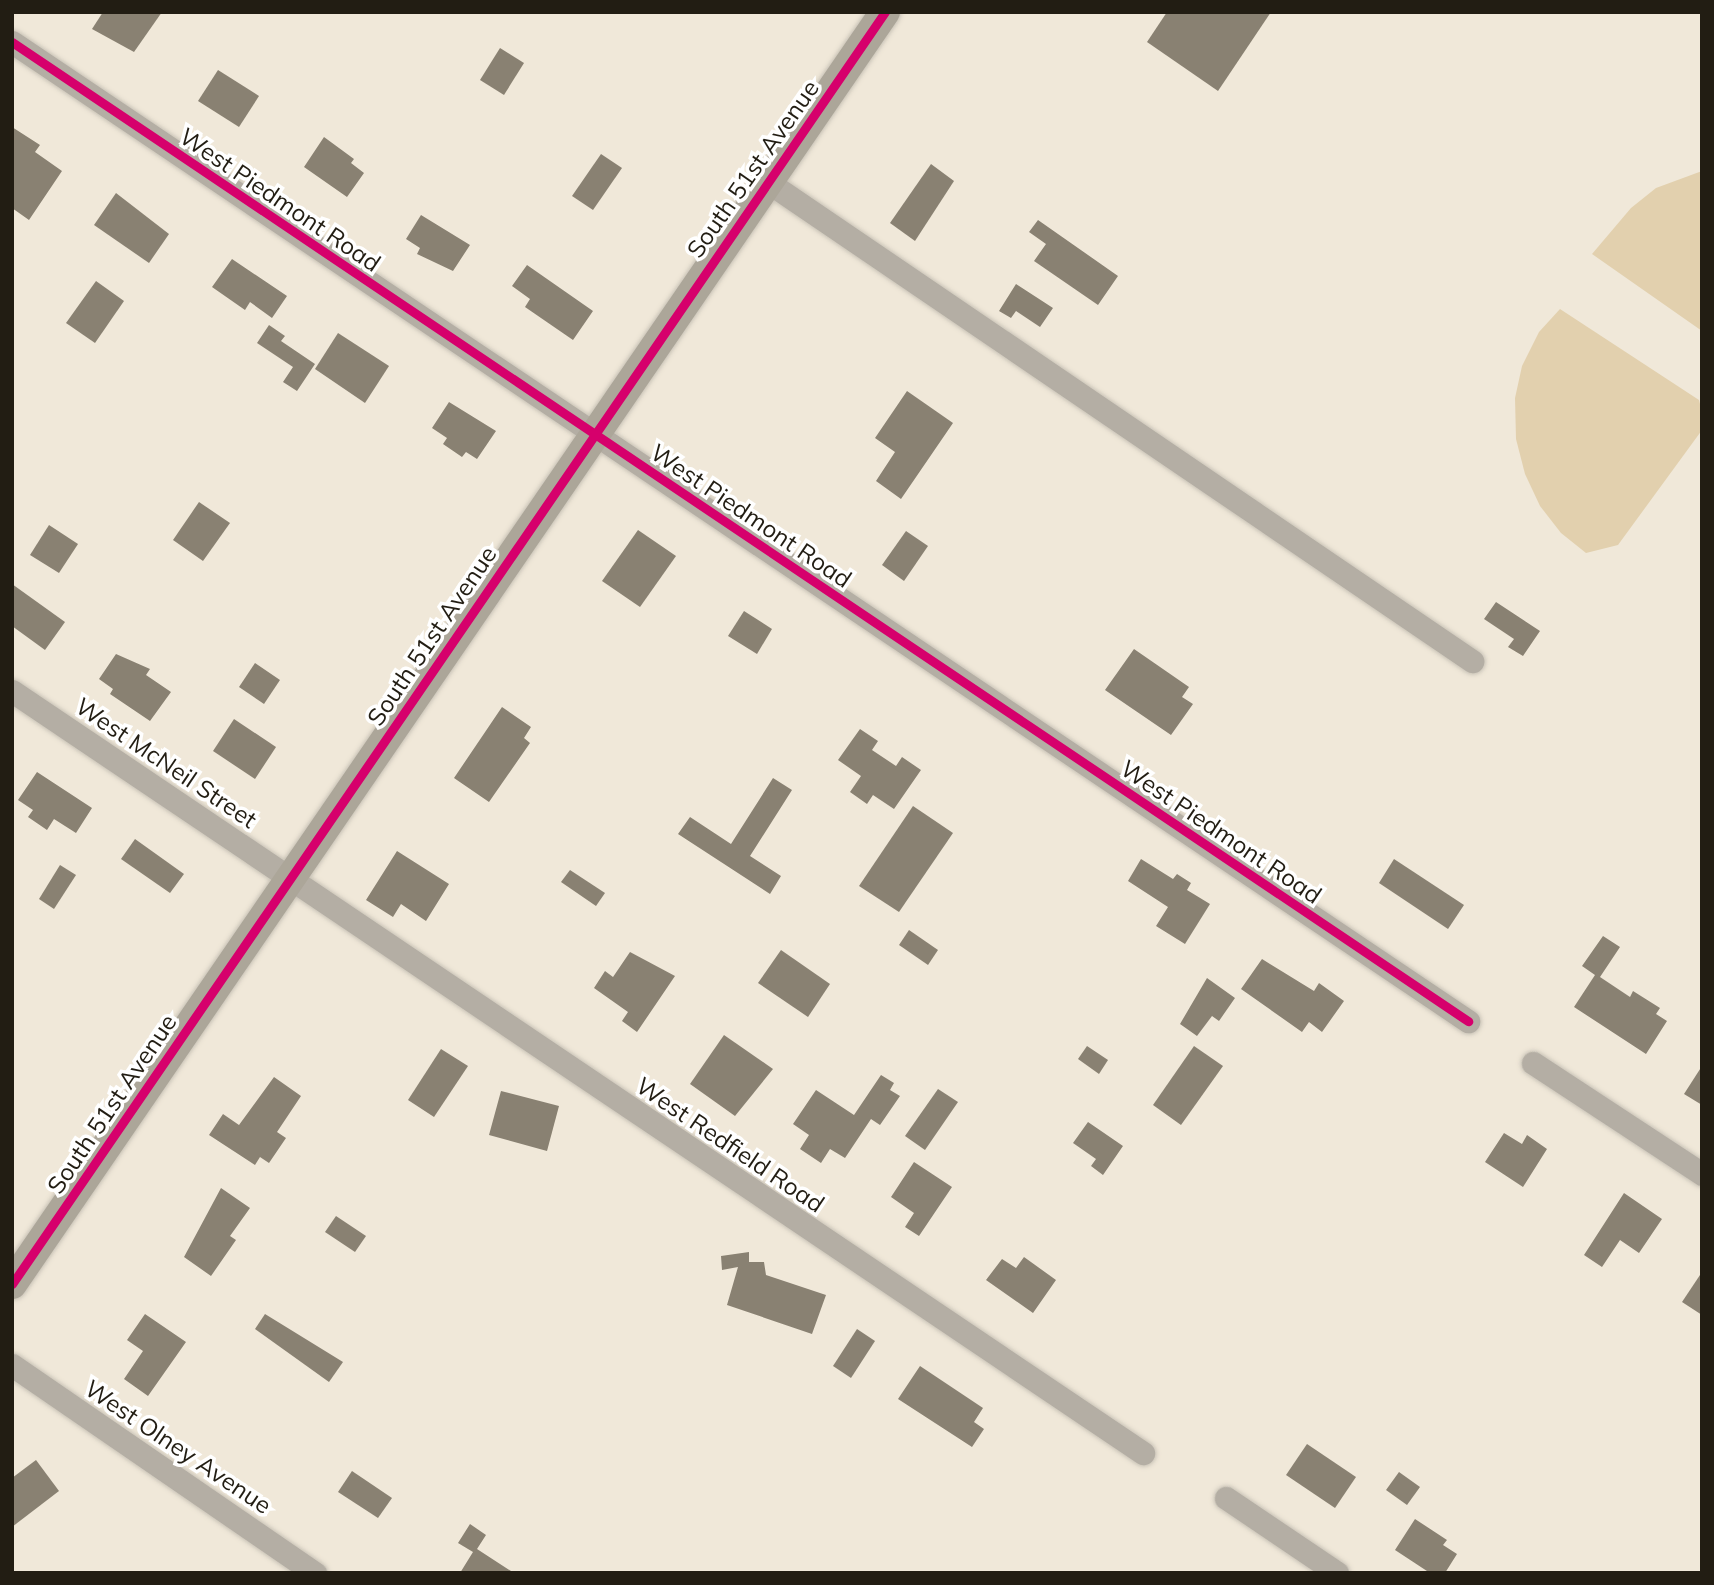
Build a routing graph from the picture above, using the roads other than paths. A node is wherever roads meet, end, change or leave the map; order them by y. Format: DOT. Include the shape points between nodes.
graph roads {
  1 [pos="885,12"];
  2 [pos="12,42"];
  3 [pos="768,182"];
  4 [pos="593,433"];
  5 [pos="1472,661"];
  6 [pos="12,691"];
  7 [pos="289,880"];
  8 [pos="1468,1021"];
  9 [pos="1533,1063"];
  10 [pos="1702,1174"];
  11 [pos="12,1284"];
  12 [pos="12,1365"];
  13 [pos="1143,1453"];
  14 [pos="1226,1498"];
  15 [pos="315,1573"];
  16 [pos="1337,1573"];
  1 -- 3 [label="main road, South 51st Avenue"];
  2 -- 4 [label="street, West Piedmont Road"];
  3 -- 4 [label="main road, South 51st Avenue"];
  3 -- 5 [label="street"];
  4 -- 7 [label="main road, South 51st Avenue"];
  4 -- 8 [label="street, West Piedmont Road"];
  6 -- 7 [label="street, West McNeil Street"];
  7 -- 11 [label="main road, South 51st Avenue"];
  7 -- 13 [label="street, West Redfield Road"];
  9 -- 10 [label="street"];
  12 -- 15 [label="street, West Olney Avenue"];
  14 -- 16 [label="street"];
}
